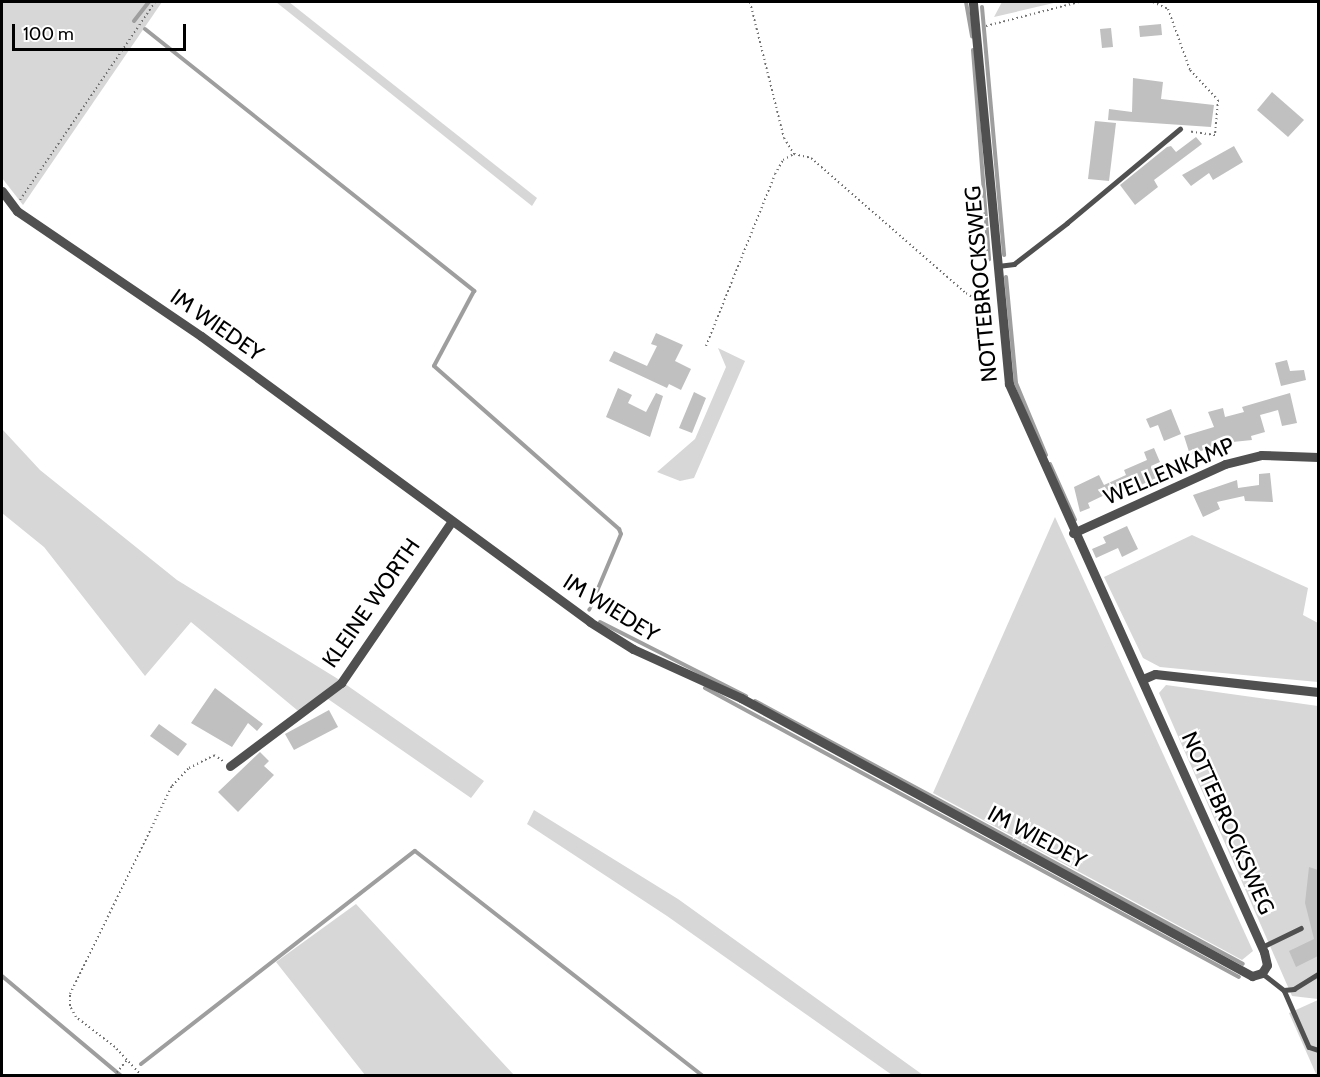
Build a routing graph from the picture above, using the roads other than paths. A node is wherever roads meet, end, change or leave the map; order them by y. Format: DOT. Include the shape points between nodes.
graph roads {
  1 [pos="973,2"];
  2 [pos="1180,129"];
  3 [pos="2,191"];
  4 [pos="998,266"];
  5 [pos="1318,457"];
  6 [pos="452,521"];
  7 [pos="1073,533"];
  8 [pos="1143,680"];
  9 [pos="1318,692"];
  10 [pos="230,766"];
  11 [pos="1301,928"];
  12 [pos="1262,947"];
  13 [pos="1257,974"];
  14 [pos="1318,974"];
  15 [pos="1284,990"];
  16 [pos="1318,1050"];
  1 -- 4 [label="street, NOTTEBROCKSWEG"];
  2 -- 4 [label="lane" via="1014,264"];
  3 -- 6 [label="street, IM WIEDEY" via="15,208 201,336"];
  4 -- 7 [label="street, NOTTEBROCKSWEG" via="1014,402"];
  5 -- 7 [label="street, WELLENKAMP" via="1261,455 1225,464"];
  6 -- 10 [label="street, KLEINE WORTH" via="341,683"];
  6 -- 13 [label="street, IM WIEDEY" via="633,649 741,698"];
  7 -- 8 [label="street, NOTTEBROCKSWEG"];
  8 -- 9 [label="street" via="1155,675"];
  8 -- 12 [label="street, NOTTEBROCKSWEG"];
  11 -- 12 [label="lane"];
  12 -- 13 [label="street, NOTTEBROCKSWEG" via="1267,965"];
  13 -- 15 [label="lane"];
  14 -- 15 [label="lane" via="1294,989"];
  15 -- 16 [label="lane" via="1309,1047"];
}
